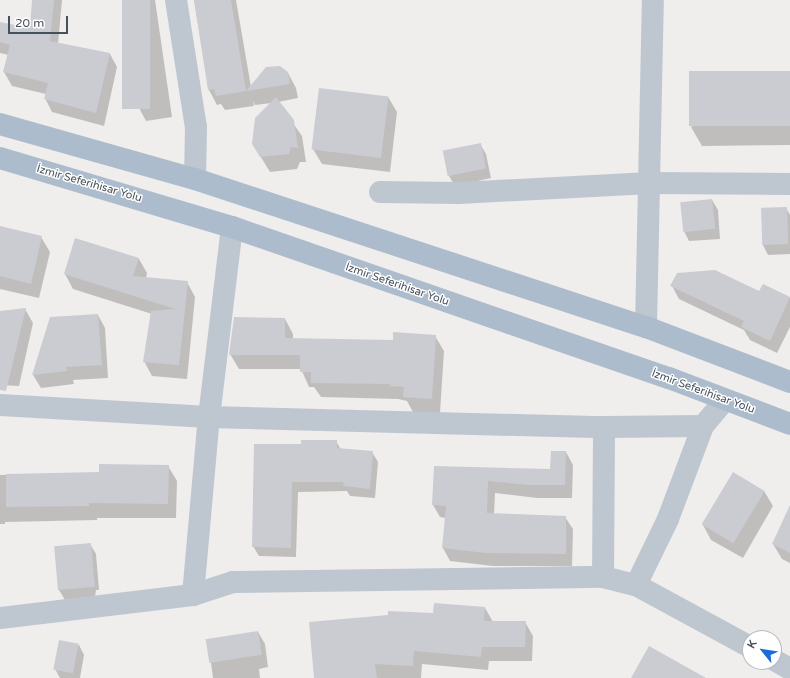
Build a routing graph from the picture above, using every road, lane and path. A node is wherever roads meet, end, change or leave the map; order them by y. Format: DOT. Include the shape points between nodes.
graph roads {
  1 [pos="176,0"];
  2 [pos="653,0"];
  3 [pos="0,124"];
  4 [pos="0,158"];
  5 [pos="195,179"];
  6 [pos="650,183"];
  7 [pos="790,184"];
  8 [pos="380,192"];
  9 [pos="232,227"];
  10 [pos="646,327"];
  11 [pos="788,376"];
  12 [pos="726,400"];
  13 [pos="0,405"];
  14 [pos="209,417"];
  15 [pos="790,424"];
  16 [pos="703,426"];
  17 [pos="604,427"];
  18 [pos="603,577"];
  19 [pos="636,585"];
  20 [pos="193,595"];
  21 [pos="0,618"];
  22 [pos="742,643"];
  1 -- 5 [label="street" via="196,127"];
  2 -- 6 [label="street"];
  3 -- 5 [label="main road"];
  4 -- 9 [label="main road, İzmir Seferihisar Yolu"];
  5 -- 10 [label="main road"];
  6 -- 7 [label="street"];
  6 -- 8 [label="street" via="459,193"];
  6 -- 10 [label="street"];
  9 -- 12 [label="main road, İzmir Seferihisar Yolu"];
  9 -- 14 [label="street"];
  10 -- 11 [label="main road"];
  12 -- 15 [label="main road, İzmir Seferihisar Yolu"];
  12 -- 16 [label="street"];
  13 -- 14 [label="street"];
  14 -- 17 [label="street"];
  14 -- 20 [label="street"];
  16 -- 17 [label="street"];
  16 -- 19 [label="street" via="668,519"];
  17 -- 18 [label="street"];
  18 -- 19 [label="street"];
  18 -- 20 [label="street" via="233,582"];
  19 -- 22 [label="street"];
  20 -- 21 [label="street"];
}
